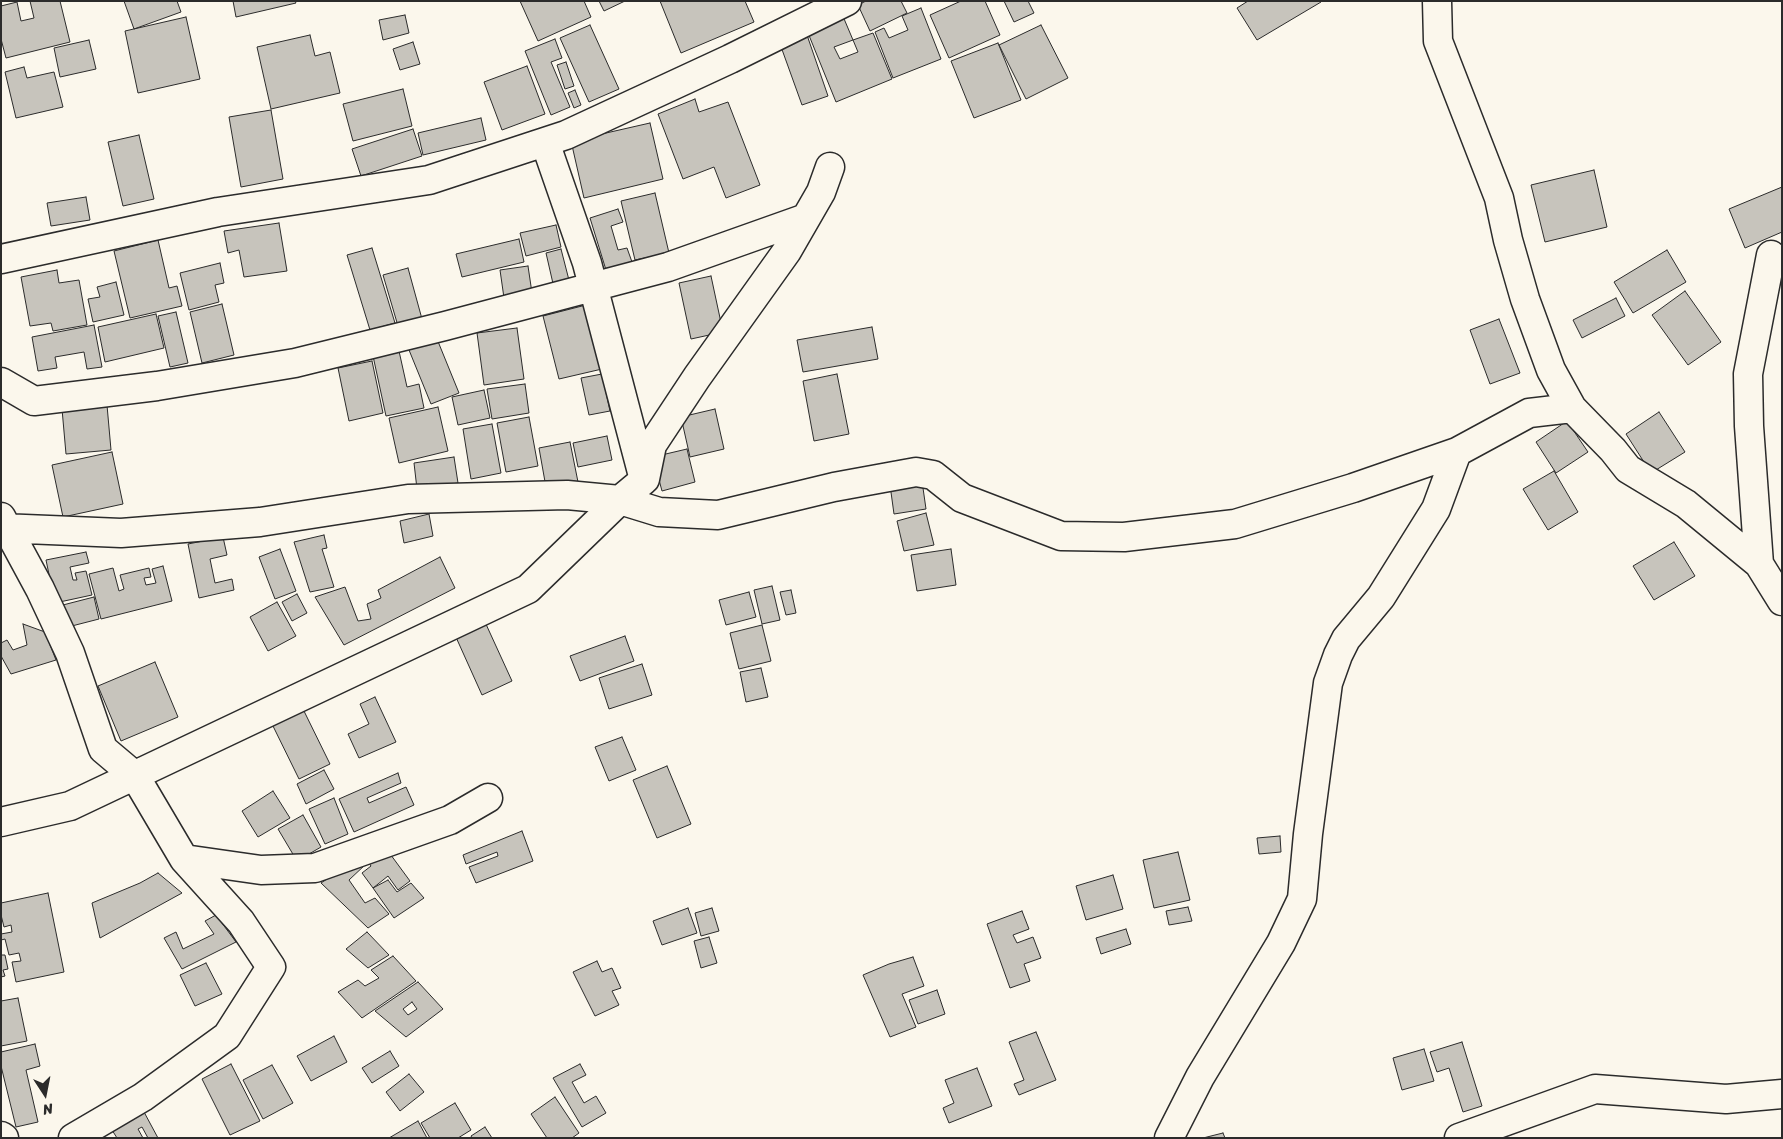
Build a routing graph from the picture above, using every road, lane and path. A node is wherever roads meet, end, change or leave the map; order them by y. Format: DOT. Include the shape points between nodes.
graph roads {
  1 [pos="847,1"];
  2 [pos="1437,1"];
  3 [pos="545,142"];
  4 [pos="830,167"];
  5 [pos="806,218"];
  6 [pos="1771,255"];
  7 [pos="1,258"];
  8 [pos="593,288"];
  9 [pos="1,382"];
  10 [pos="1572,408"];
  11 [pos="1457,452"];
  12 [pos="644,480"];
  13 [pos="620,500"];
  14 [pos="4,525"];
  15 [pos="1759,564"];
  16 [pos="1782,601"];
  17 [pos="135,776"];
  18 [pos="488,798"];
  19 [pos="1,822"];
  20 [pos="184,859"];
  21 [pos="1782,1094"];
  22 [pos="73,1138"];
  23 [pos="1169,1138"];
  24 [pos="1459,1138"];
  1 -- 3 [label="street" via="730,59"];
  2 -- 10 [label="street" via="1438,41 1499,198 1525,299 1551,370"];
  3 -- 7 [label="street" via="429,180 218,212"];
  3 -- 8 [label="street"];
  4 -- 5 [label="street" via="821,192"];
  5 -- 8 [label="street" via="668,267"];
  5 -- 12 [label="street" via="652,444"];
  6 -- 15 [label="street" via="1748,374"];
  8 -- 9 [label="street" via="295,363 157,386 34,401"];
  8 -- 12 [label="street"];
  10 -- 11 [label="street" via="1529,413"];
  10 -- 15 [label="street" via="1614,450 1628,469 1686,504"];
  11 -- 13 [label="street" via="1235,524 1124,537 1061,536 962,498 933,475 916,472 834,487 718,516 659,512"];
  11 -- 23 [label="street" via="1436,510 1381,597 1346,639 1338,654 1328,683 1302,899 1281,943 1200,1077"];
  12 -- 13 [label="street"];
  13 -- 14 [label="street" via="567,495 408,500 260,522 121,533"];
  13 -- 17 [label="street" via="528,589"];
  14 -- 17 [label="street" via="40,589 70,653 103,749"];
  15 -- 16 [label="street"];
  17 -- 19 [label="street" via="70,806"];
  17 -- 20 [label="street"];
  18 -- 20 [label="street" via="450,820 315,868 261,870"];
  20 -- 22 [label="street" via="242,922 271,967 227,1036 143,1097"];
  21 -- 24 [label="street" via="1726,1099 1595,1089"];
}
